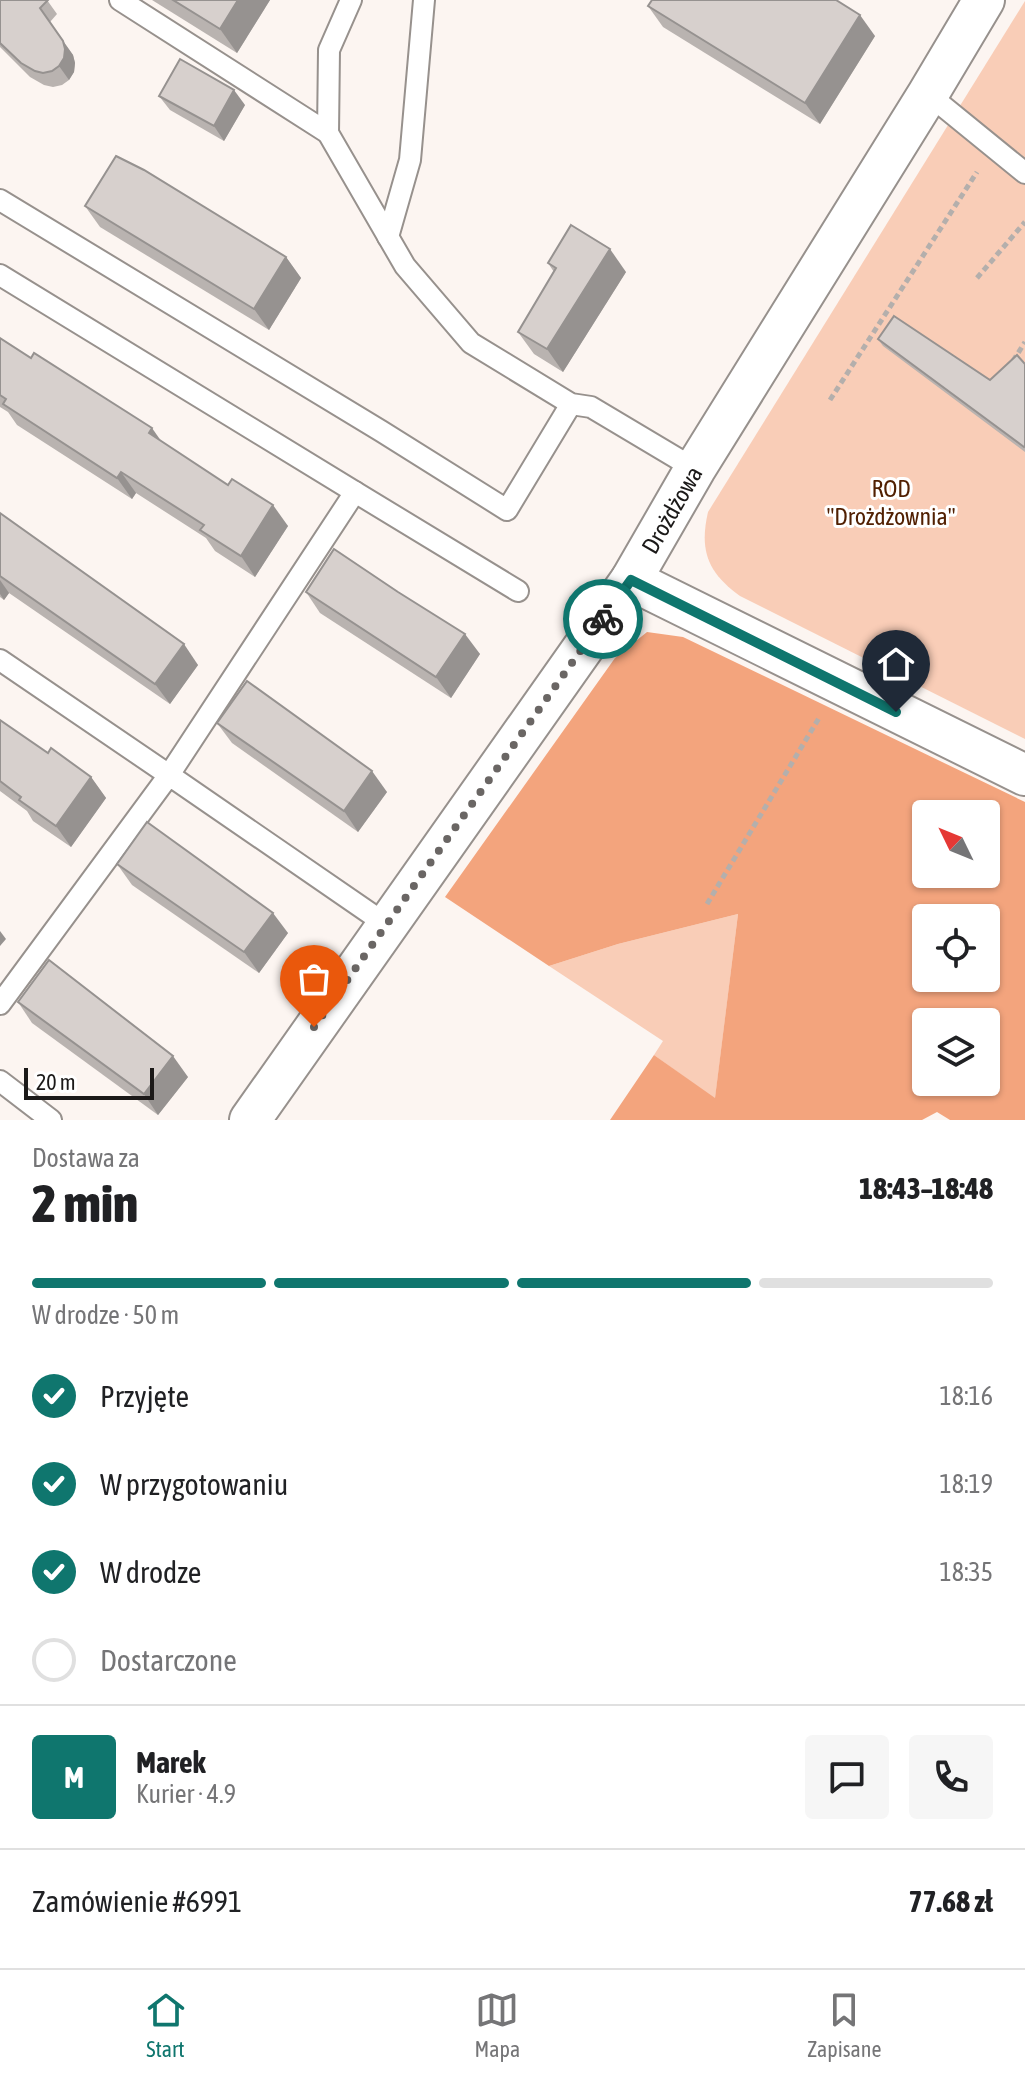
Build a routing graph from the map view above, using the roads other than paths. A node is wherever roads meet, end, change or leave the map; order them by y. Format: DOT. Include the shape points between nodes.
graph roads {
  1 [pos="120,0"];
  2 [pos="351,0"];
  3 [pos="424,0"];
  4 [pos="984,0"];
  5 [pos="928,94"];
  6 [pos="328,133"];
  7 [pos="1025,173"];
  8 [pos="0,200"];
  9 [pos="388,237"];
  10 [pos="0,275"];
  11 [pos="571,404"];
  12 [pos="695,469"];
  13 [pos="355,492"];
  14 [pos="631,580"];
  15 [pos="518,591"];
  16 [pos="0,660"];
  17 [pos="169,775"];
  18 [pos="1025,775"];
  19 [pos="387,925"];
  20 [pos="0,1004"];
  21 [pos="0,1081"];
  22 [pos="51,1120"];
  23 [pos="250,1120"];
  1 -- 6 [label="lane"];
  2 -- 6 [label="lane" via="329,50"];
  3 -- 9 [label="lane" via="410,160"];
  4 -- 5 [label="street, Drożdżowa"];
  5 -- 7 [label="lane"];
  5 -- 12 [label="street, Drożdżowa"];
  6 -- 9 [label="lane"];
  8 -- 11 [label="lane" via="507,510"];
  9 -- 11 [label="lane" via="405,266 471,343"];
  10 -- 13 [label="lane"];
  11 -- 12 [label="lane" via="591,407"];
  12 -- 14 [label="street, Drożdżowa"];
  13 -- 15 [label="lane"];
  13 -- 17 [label="lane"];
  14 -- 18 [label="street"];
  14 -- 19 [label="street, Drożdżowa"];
  16 -- 17 [label="lane"];
  17 -- 19 [label="lane"];
  17 -- 20 [label="lane"];
  19 -- 23 [label="street, Drożdżowa"];
  21 -- 22 [label="lane"];
}
